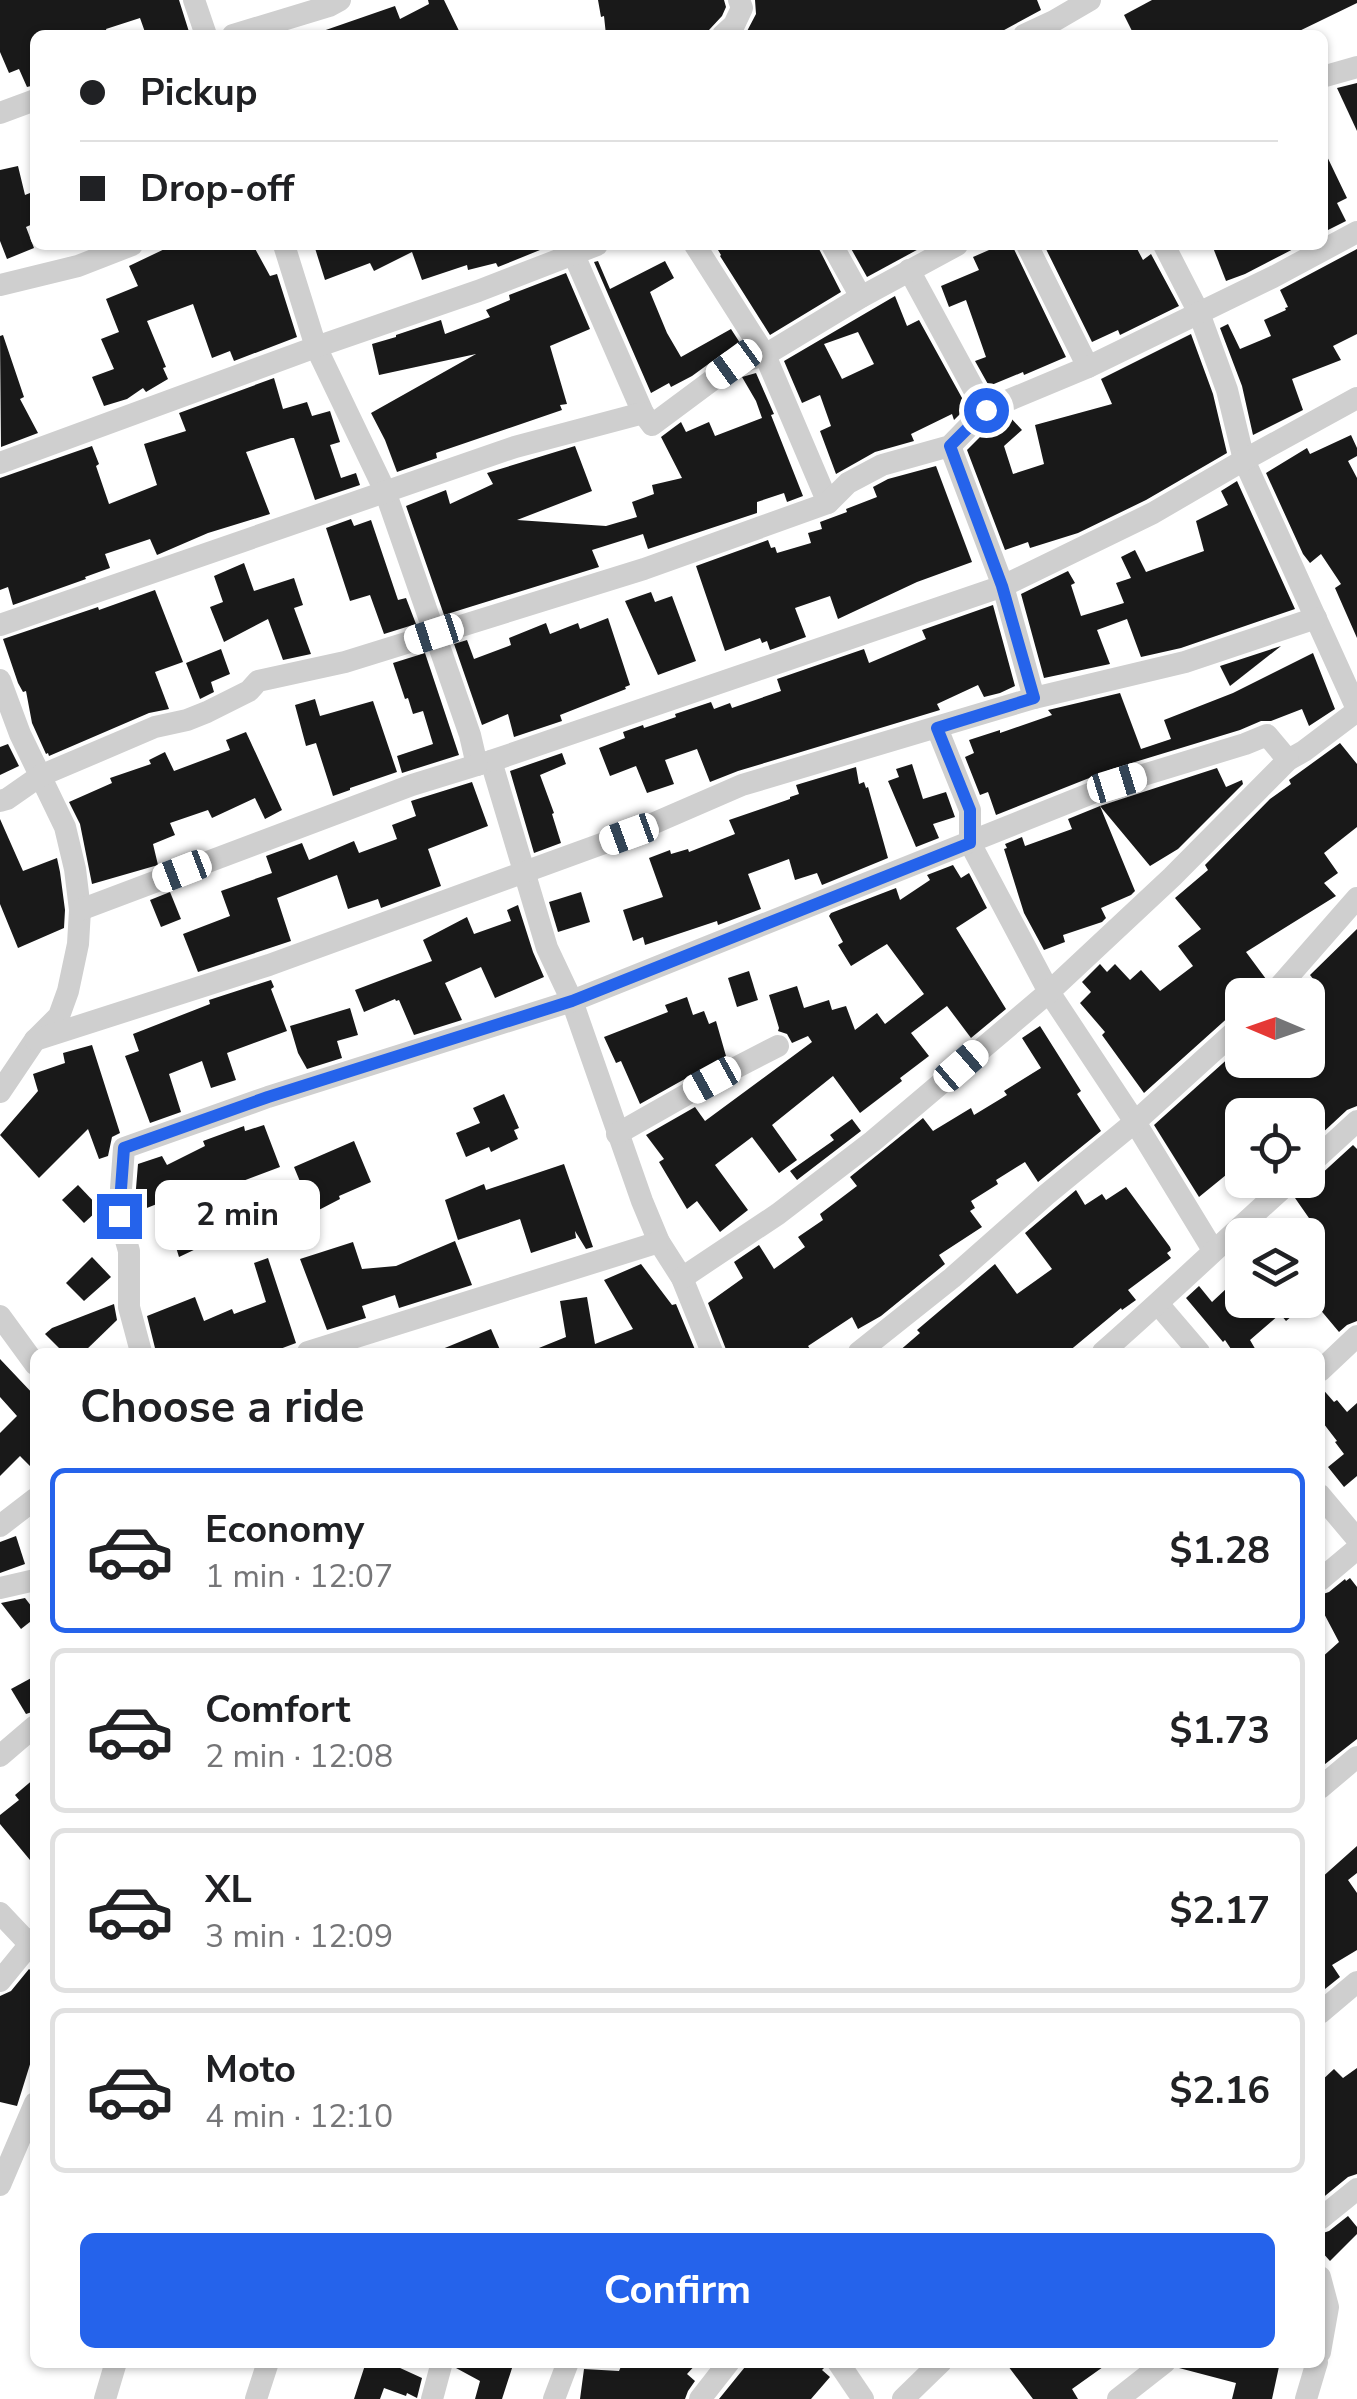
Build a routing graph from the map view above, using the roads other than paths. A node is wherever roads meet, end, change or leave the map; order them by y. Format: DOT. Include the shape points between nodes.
graph roads {
  1 [pos="194,0"];
  2 [pos="739,0"];
  3 [pos="1090,0"];
  4 [pos="332,2"];
  5 [pos="1054,19"];
  6 [pos="204,30"];
  7 [pos="248,30"];
  8 [pos="728,30"];
  9 [pos="1357,68"];
  10 [pos="1328,75"];
  11 [pos="30,102"];
  12 [pos="0,113"];
  13 [pos="1357,232"];
  14 [pos="1328,248"];
  15 [pos="119,250"];
  16 [pos="286,250"];
  17 [pos="586,250"];
  18 [pos="698,250"];
  19 [pos="835,250"];
  20 [pos="947,250"];
  21 [pos="1030,250"];
  22 [pos="1167,250"];
  23 [pos="1323,250"];
  24 [pos="574,255"];
  25 [pos="910,270"];
  26 [pos="0,286"];
  27 [pos="861,297"];
  28 [pos="1199,313"];
  29 [pos="316,346"];
  30 [pos="765,356"];
  31 [pos="1088,367"];
  32 [pos="1357,398"];
  33 [pos="986,410"];
  34 [pos="642,413"];
  35 [pos="950,446"];
  36 [pos="1244,460"];
  37 [pos="0,464"];
  38 [pos="385,491"];
  39 [pos="828,503"];
  40 [pos="1002,586"];
  41 [pos="1316,618"];
  42 [pos="0,625"];
  43 [pos="434,634"];
  44 [pos="0,680"];
  45 [pos="1034,698"];
  46 [pos="1357,710"];
  47 [pos="937,728"];
  48 [pos="1288,760"];
  49 [pos="483,763"];
  50 [pos="40,776"];
  51 [pos="0,801"];
  52 [pos="970,843"];
  53 [pos="525,872"];
  54 [pos="1357,898"];
  55 [pos="80,910"];
  56 [pos="1287,978"];
  57 [pos="1049,992"];
  58 [pos="572,1001"];
  59 [pos="34,1040"];
  60 [pos="1225,1041"];
  61 [pos="778,1046"];
  62 [pos="0,1092"];
  63 [pos="1357,1121"];
  64 [pos="1136,1122"];
  65 [pos="617,1134"];
  66 [pos="1325,1150"];
  67 [pos="1272,1198"];
  68 [pos="658,1242"];
  69 [pos="1213,1250"];
  70 [pos="682,1278"];
  71 [pos="1158,1304"];
  72 [pos="2,1324"];
  73 [pos="1357,1336"];
  74 [pos="139,1348"];
  75 [pos="321,1348"];
  76 [pos="710,1348"];
  77 [pos="864,1348"];
  78 [pos="1108,1348"];
  79 [pos="1196,1348"];
  80 [pos="30,1358"];
  81 [pos="1325,1366"];
  82 [pos="1325,1501"];
  83 [pos="30,1503"];
  84 [pos="0,1526"];
  85 [pos="1357,1539"];
  86 [pos="1357,1549"];
  87 [pos="1325,1576"];
  88 [pos="30,1581"];
  89 [pos="0,1588"];
  90 [pos="30,1730"];
  91 [pos="0,1756"];
  92 [pos="1357,1757"];
  93 [pos="1325,1784"];
  94 [pos="0,1912"];
  95 [pos="30,1941"];
  96 [pos="30,1947"];
  97 [pos="0,1981"];
  98 [pos="1357,1982"];
  99 [pos="1325,2009"];
  100 [pos="30,2116"];
  101 [pos="0,2185"];
  102 [pos="1357,2189"];
  103 [pos="1325,2215"];
  104 [pos="1325,2296"];
  105 [pos="1325,2324"];
  106 [pos="114,2368"];
  107 [pos="266,2368"];
  108 [pos="440,2368"];
  109 [pos="566,2368"];
  110 [pos="724,2368"];
  111 [pos="842,2368"];
  112 [pos="936,2368"];
  113 [pos="1157,2368"];
  114 [pos="1315,2368"];
  115 [pos="105,2399"];
  116 [pos="256,2399"];
  117 [pos="432,2399"];
  118 [pos="554,2399"];
  119 [pos="700,2399"];
  120 [pos="863,2399"];
  121 [pos="903,2399"];
  122 [pos="1118,2399"];
  123 [pos="1306,2399"];
  1 -- 6 [label="street"];
  2 -- 8 [label="street" via="742,8"];
  3 -- 5 [label="street"];
  4 -- 7 [label="street"];
  9 -- 10 [label="street"];
  11 -- 12 [label="street"];
  13 -- 14 [label="street"];
  15 -- 26 [label="street"];
  16 -- 29 [label="street"];
  17 -- 24 [label="street"];
  18 -- 30 [label="street"];
  19 -- 27 [label="street"];
  20 -- 25 [label="street"];
  21 -- 31 [label="street"];
  22 -- 28 [label="street"];
  23 -- 28 [label="street"];
  24 -- 29 [label="street"];
  24 -- 34 [label="street"];
  25 -- 27 [label="street"];
  25 -- 33 [label="street"];
  27 -- 30 [label="street"];
  28 -- 31 [label="street"];
  28 -- 36 [label="street"];
  29 -- 37 [label="street"];
  29 -- 38 [label="street"];
  30 -- 34 [label="street" via="734,364 652,425"];
  30 -- 39 [label="street"];
  31 -- 33 [label="street"];
  32 -- 36 [label="street"];
  33 -- 35 [label="street"];
  34 -- 38 [label="street"];
  35 -- 39 [label="street" via="882,465"];
  35 -- 40 [label="street"];
  36 -- 40 [label="street"];
  36 -- 41 [label="street"];
  38 -- 42 [label="street"];
  38 -- 43 [label="street"];
  39 -- 43 [label="street"];
  40 -- 45 [label="street"];
  40 -- 49 [label="street"];
  41 -- 45 [label="street" via="1185,662"];
  41 -- 46 [label="street"];
  43 -- 49 [label="street"];
  43 -- 50 [label="street" via="258,681 208,712"];
  44 -- 50 [label="street"];
  45 -- 47 [label="street"];
  46 -- 48 [label="street"];
  47 -- 52 [label="street" via="970,810"];
  47 -- 53 [label="street" via="742,786"];
  48 -- 52 [label="street" via="1266,735 1117,783"];
  48 -- 57 [label="street"];
  49 -- 53 [label="street"];
  49 -- 55 [label="street"];
  50 -- 51 [label="street"];
  50 -- 55 [label="street" via="65,826"];
  52 -- 57 [label="street"];
  52 -- 58 [label="street"];
  53 -- 58 [label="street" via="547,948"];
  53 -- 59 [label="street"];
  54 -- 56 [label="street"];
  55 -- 59 [label="street" via="68,991 59,1016"];
  57 -- 64 [label="street"];
  57 -- 70 [label="street" via="873,1141"];
  58 -- 65 [label="street"];
  58 -- 74 [label="street" via="124,1148 119,1216"];
  59 -- 62 [label="street"];
  60 -- 64 [label="street"];
  61 -- 65 [label="street"];
  63 -- 66 [label="street"];
  64 -- 69 [label="street"];
  64 -- 77 [label="street"];
  65 -- 68 [label="street"];
  67 -- 69 [label="street"];
  68 -- 70 [label="street"];
  68 -- 75 [label="street"];
  69 -- 71 [label="street"];
  70 -- 76 [label="street"];
  71 -- 78 [label="street"];
  71 -- 79 [label="street"];
  72 -- 80 [label="street"];
  73 -- 81 [label="street"];
  82 -- 85 [label="street"];
  83 -- 84 [label="street"];
  86 -- 87 [label="street"];
  88 -- 89 [label="street"];
  90 -- 91 [label="street"];
  92 -- 93 [label="street"];
  94 -- 95 [label="street"];
  96 -- 97 [label="street"];
  98 -- 99 [label="street"];
  100 -- 101 [label="street"];
  102 -- 103 [label="street"];
  104 -- 105 [label="street"];
  106 -- 115 [label="street"];
  107 -- 116 [label="street"];
  108 -- 117 [label="street"];
  109 -- 118 [label="street"];
  110 -- 119 [label="street"];
  111 -- 120 [label="street"];
  112 -- 121 [label="street"];
  113 -- 122 [label="street"];
  114 -- 123 [label="street"];
}
